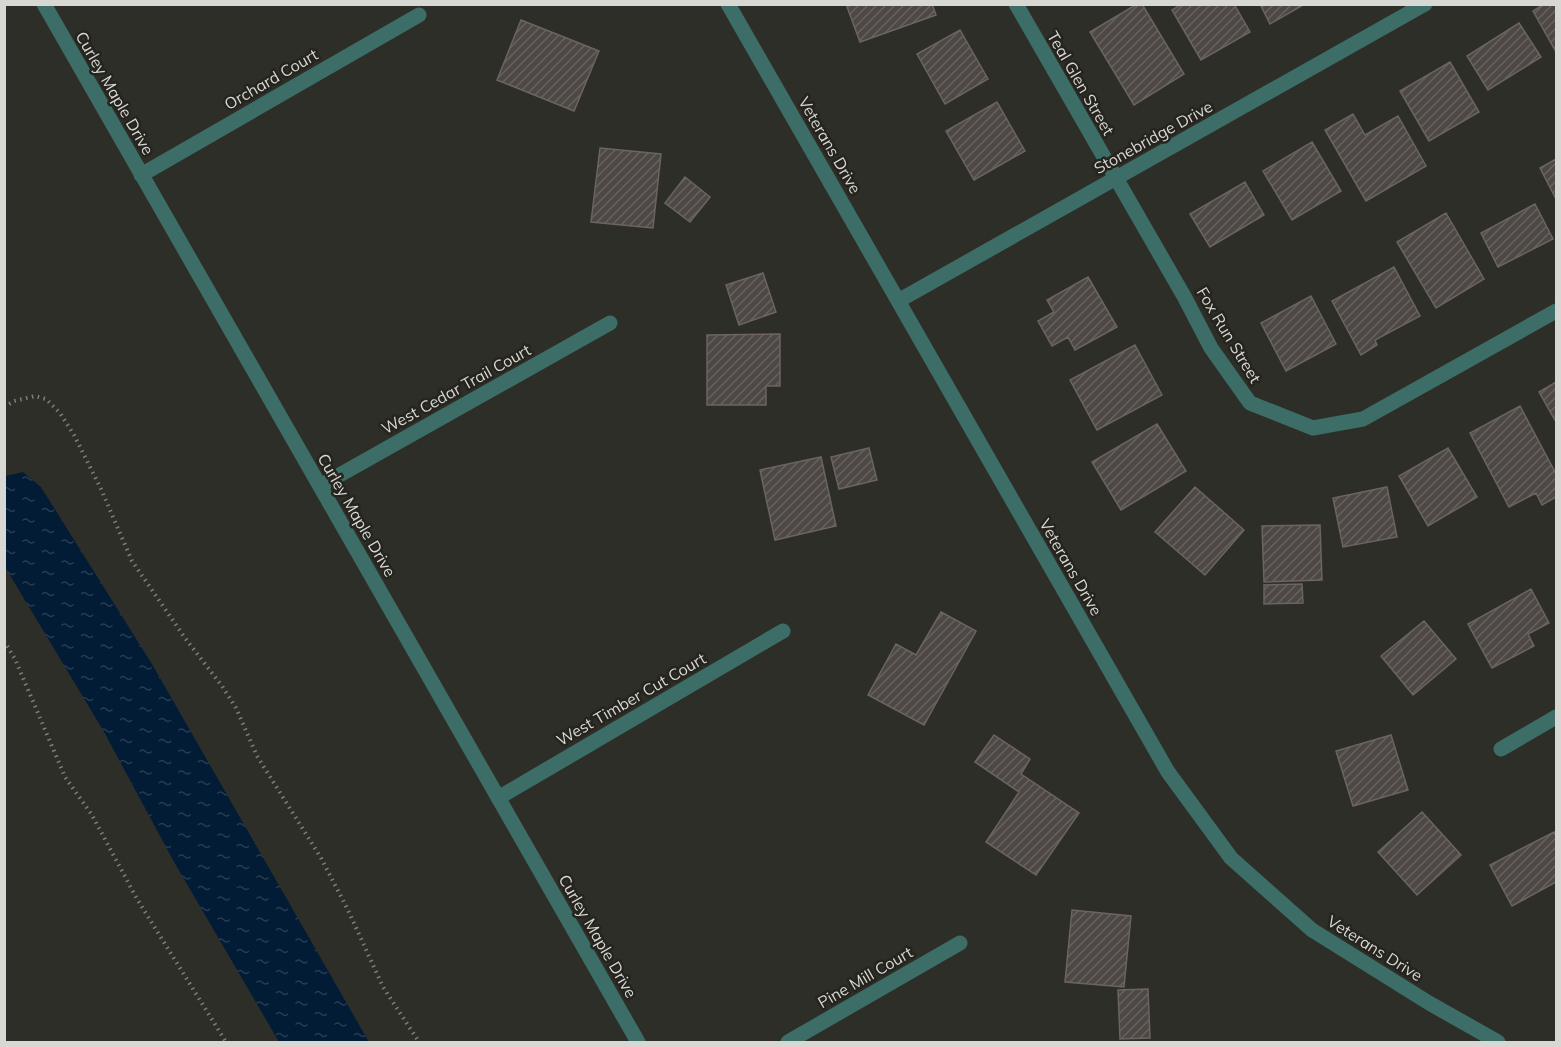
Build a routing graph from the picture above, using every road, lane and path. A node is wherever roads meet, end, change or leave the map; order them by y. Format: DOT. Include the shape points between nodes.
graph roads {
  1 [pos="44,4"];
  2 [pos="728,4"];
  3 [pos="1016,4"];
  4 [pos="1425,4"];
  5 [pos="419,15"];
  6 [pos="141,175"];
  7 [pos="1115,178"];
  8 [pos="898,301"];
  9 [pos="1557,311"];
  10 [pos="610,323"];
  11 [pos="4,406"];
  12 [pos="320,486"];
  13 [pos="783,631"];
  14 [pos="4,640"];
  15 [pos="1557,717"];
  16 [pos="1501,749"];
  17 [pos="498,798"];
  18 [pos="960,943"];
  19 [pos="1469,1026"];
  20 [pos="226,1042"];
  21 [pos="419,1042"];
  22 [pos="638,1042"];
  23 [pos="788,1042"];
  24 [pos="1486,1042"];
  25 [pos="1498,1042"];
  1 -- 6 [label="street, Curley Maple Drive"];
  2 -- 8 [label="street, Veterans Drive"];
  3 -- 7 [label="street, Teal Glen Street"];
  4 -- 7 [label="street, Stonebridge Drive"];
  5 -- 6 [label="street, Orchard Court"];
  6 -- 12 [label="street, Curley Maple Drive"];
  7 -- 8 [label="street, Stonebridge Drive"];
  7 -- 9 [label="street, Fox Run Street" via="1211,348 1250,403 1313,428 1363,419"];
  8 -- 19 [label="street, Veterans Drive" via="1168,772 1231,858 1312,930"];
  10 -- 12 [label="street, West Cedar Trail Court"];
  11 -- 21 [label="path" via="35,396 46,399 60,413 101,489 132,561 236,708 257,756 321,858 383,987"];
  12 -- 17 [label="street, Curley Maple Drive"];
  13 -- 17 [label="street, West Timber Cut Court"];
  14 -- 20 [label="path" via="65,777 92,815 137,899"];
  15 -- 16 [label="street"];
  17 -- 22 [label="street, Curley Maple Drive"];
  18 -- 23 [label="street, Pine Mill Court"];
  19 -- 24 [label="street"];
  19 -- 25 [label="street, Veterans Drive"];
}
